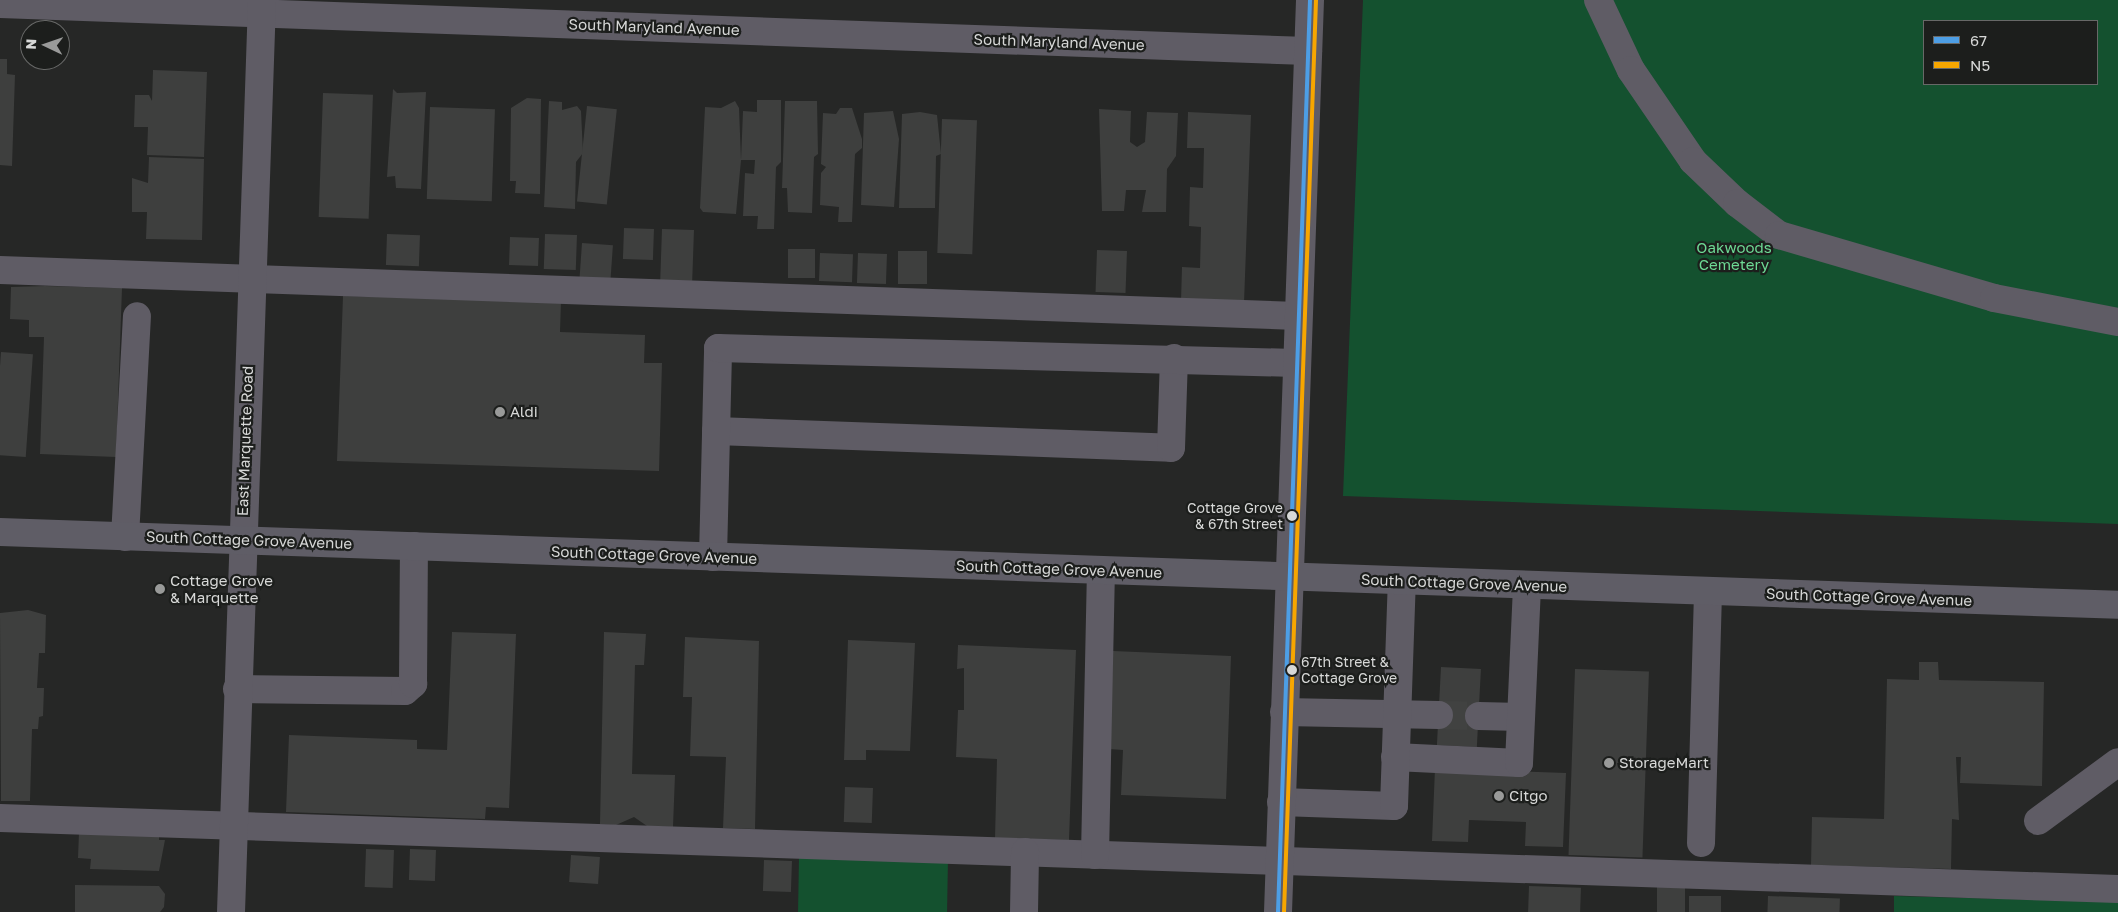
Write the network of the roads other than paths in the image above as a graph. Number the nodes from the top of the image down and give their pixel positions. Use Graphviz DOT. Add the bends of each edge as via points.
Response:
graph roads {
  1 [pos="1310,0"];
  2 [pos="1598,0"];
  3 [pos="0,4"];
  4 [pos="262,7"];
  5 [pos="1308,51"];
  6 [pos="0,270"];
  7 [pos="251,278"];
  8 [pos="137,316"];
  9 [pos="1297,316"];
  10 [pos="2118,322"];
  11 [pos="1174,358"];
  12 [pos="1296,363"];
  13 [pos="716,431"];
  14 [pos="0,532"];
  15 [pos="125,537"];
  16 [pos="242,540"];
  17 [pos="414,546"];
  18 [pos="713,558"];
  19 [pos="1101,570"];
  20 [pos="1287,577"];
  21 [pos="1402,581"];
  22 [pos="1527,586"];
  23 [pos="1708,592"];
  24 [pos="2118,605"];
  25 [pos="237,689"];
  26 [pos="1284,712"];
  27 [pos="1398,714"];
  28 [pos="1439,715"];
  29 [pos="1479,716"];
  30 [pos="1521,717"];
  31 [pos="1395,757"];
  32 [pos="2118,762"];
  33 [pos="1281,802"];
  34 [pos="0,818"];
  35 [pos="2038,821"];
  36 [pos="233,826"];
  37 [pos="1701,843"];
  38 [pos="1025,852"];
  39 [pos="1095,855"];
  40 [pos="1279,861"];
  41 [pos="2118,889"];
  42 [pos="230,912"];
  43 [pos="1024,912"];
  44 [pos="1278,912"];
  1 -- 5 [label="street"];
  2 -- 10 [label="street" via="1631,70 1693,161 1737,203 1779,235 1994,298"];
  3 -- 4 [label="street, South Maryland Avenue"];
  4 -- 5 [label="street, South Maryland Avenue"];
  4 -- 7 [label="street, East Marquette Road"];
  5 -- 9 [label="street"];
  6 -- 7 [label="street"];
  7 -- 9 [label="street"];
  7 -- 16 [label="street, East Marquette Road"];
  8 -- 15 [label="street"];
  9 -- 12 [label="street"];
  11 -- 12 [label="street"];
  11 -- 13 [label="street" via="718,348"];
  11 -- 13 [label="street" via="1171,448"];
  12 -- 20 [label="street"];
  13 -- 18 [label="street"];
  14 -- 15 [label="main road, South Cottage Grove Avenue"];
  15 -- 16 [label="main road, South Cottage Grove Avenue"];
  16 -- 17 [label="main road, South Cottage Grove Avenue"];
  16 -- 25 [label="street, East Marquette Road"];
  17 -- 18 [label="main road, South Cottage Grove Avenue"];
  17 -- 25 [label="street" via="413,684 405,691"];
  18 -- 19 [label="main road, South Cottage Grove Avenue"];
  19 -- 20 [label="main road, South Cottage Grove Avenue"];
  19 -- 39 [label="street"];
  20 -- 21 [label="main road, South Cottage Grove Avenue"];
  20 -- 26 [label="street"];
  21 -- 22 [label="main road, South Cottage Grove Avenue"];
  21 -- 27 [label="street"];
  22 -- 23 [label="main road, South Cottage Grove Avenue"];
  22 -- 30 [label="street"];
  23 -- 24 [label="main road, South Cottage Grove Avenue"];
  23 -- 37 [label="street"];
  25 -- 36 [label="street, East Marquette Road"];
  26 -- 27 [label="street"];
  26 -- 33 [label="street"];
  27 -- 28 [label="street"];
  27 -- 31 [label="street"];
  29 -- 30 [label="street"];
  30 -- 31 [label="street" via="1519,763"];
  31 -- 33 [label="street" via="1394,806"];
  32 -- 35 [label="street"];
  33 -- 40 [label="street"];
  34 -- 36 [label="street"];
  36 -- 38 [label="street"];
  36 -- 42 [label="street, East Marquette Road"];
  38 -- 39 [label="street"];
  38 -- 43 [label="street"];
  39 -- 40 [label="street"];
  40 -- 41 [label="street"];
  40 -- 44 [label="street"];
}
